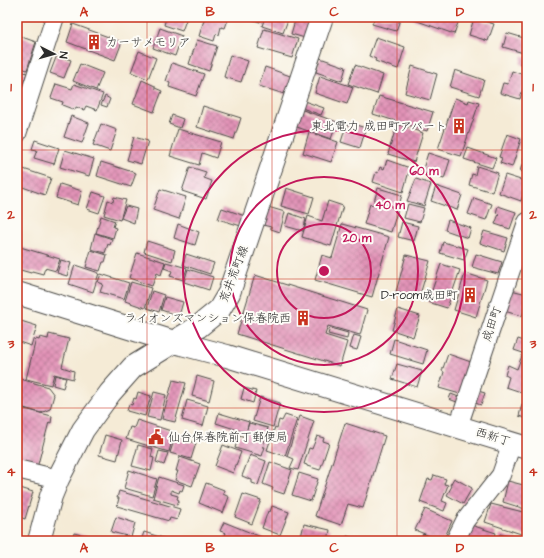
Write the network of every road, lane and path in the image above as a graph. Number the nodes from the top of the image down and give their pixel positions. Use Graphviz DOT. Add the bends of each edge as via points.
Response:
graph roads {
  1 [pos="55,17"];
  2 [pos="322,17"];
  3 [pos="17,134"];
  4 [pos="527,222"];
  5 [pos="17,293"];
  6 [pos="174,342"];
  7 [pos="458,427"];
  8 [pos="519,446"];
  9 [pos="17,469"];
  10 [pos="58,480"];
  11 [pos="39,541"];
  12 [pos="455,541"];
  1 -- 3 [label="street"];
  2 -- 6 [label="main road, 荒井荒町線" via="229,293 219,310"];
  4 -- 7 [label="street, 成田町"];
  5 -- 6 [label="main road, 西新丁"];
  6 -- 7 [label="main road, 西新丁"];
  6 -- 10 [label="main road, 荒井荒町線" via="133,367 110,393 83,430"];
  7 -- 8 [label="main road, 西新丁"];
  8 -- 12 [label="street" via="501,475 465,521"];
  9 -- 10 [label="street"];
  10 -- 11 [label="main road, 荒井荒町線"];
}
